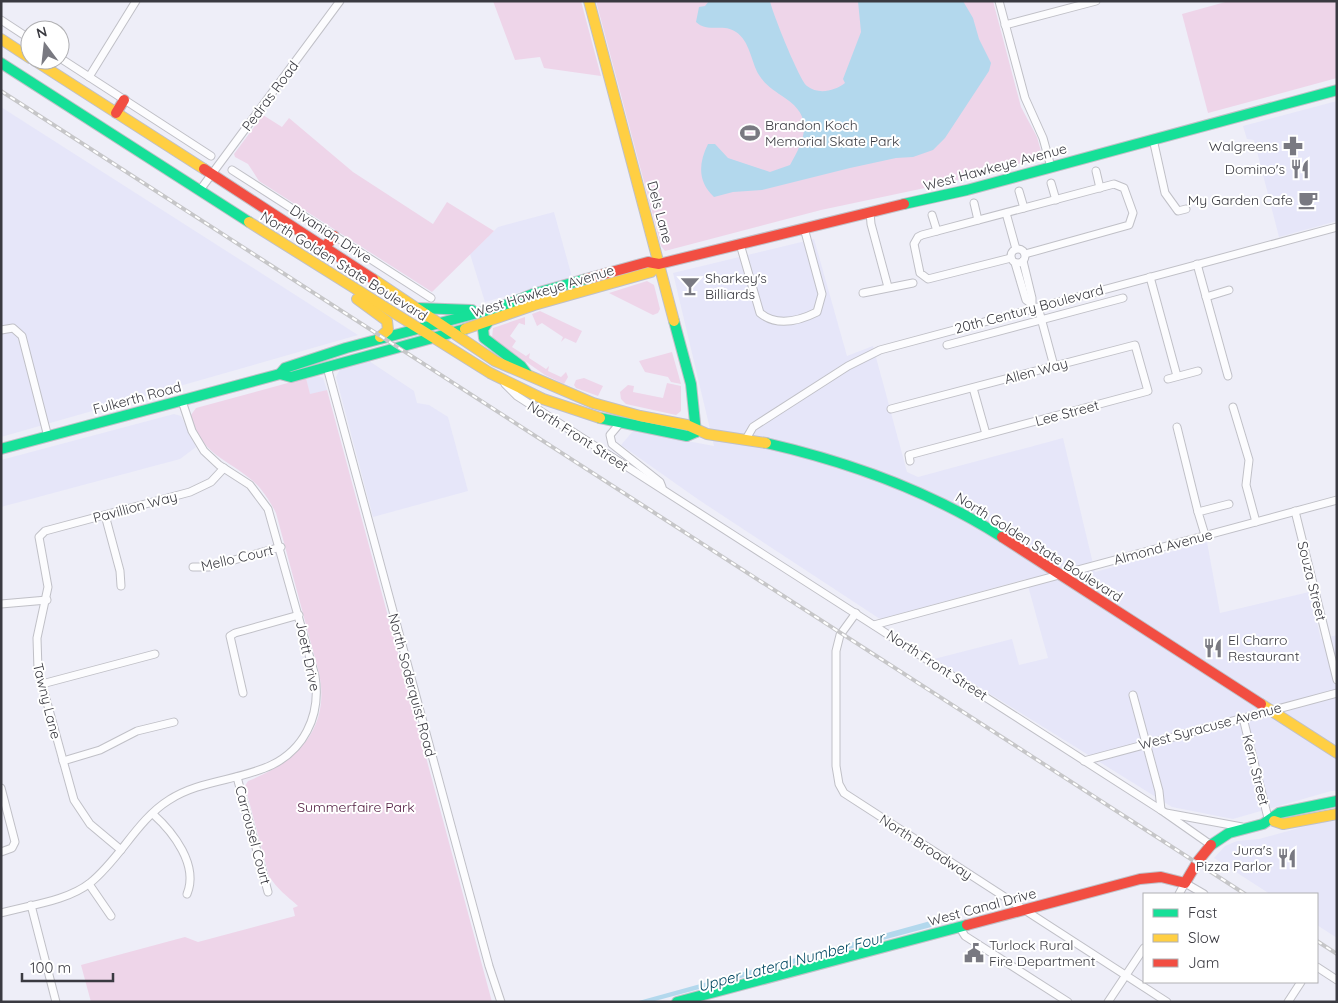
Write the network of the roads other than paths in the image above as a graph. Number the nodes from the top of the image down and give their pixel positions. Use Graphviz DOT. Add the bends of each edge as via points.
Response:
graph roads {
  1 [pos="136,1"];
  2 [pos="340,1"];
  3 [pos="588,1"];
  4 [pos="999,1"];
  5 [pos="1096,1"];
  6 [pos="1,20"];
  7 [pos="1005,25"];
  8 [pos="20,32"];
  9 [pos="1,39"];
  10 [pos="20,51"];
  11 [pos="1,62"];
  12 [pos="70,65"];
  13 [pos="49,70"];
  14 [pos="89,77"];
  15 [pos="1337,90"];
  16 [pos="124,100"];
  17 [pos="116,113"];
  18 [pos="1153,139"];
  19 [pos="211,156"];
  20 [pos="1051,167"];
  21 [pos="232,170"];
  22 [pos="1096,170"];
  23 [pos="212,174"];
  24 [pos="1051,182"];
  25 [pos="1100,188"];
  26 [pos="200,190"];
  27 [pos="1019,191"];
  28 [pos="1056,200"];
  29 [pos="974,203"];
  30 [pos="1024,208"];
  31 [pos="1186,209"];
  32 [pos="870,212"];
  33 [pos="1006,213"];
  34 [pos="932,215"];
  35 [pos="978,220"];
  36 [pos="1337,227"];
  37 [pos="804,228"];
  38 [pos="937,231"];
  39 [pos="334,236"];
  40 [pos="740,244"];
  41 [pos="326,247"];
  42 [pos="1016,249"];
  43 [pos="301,255"];
  44 [pos="1024,257"];
  45 [pos="1013,260"];
  46 [pos="659,264"];
  47 [pos="1197,264"];
  48 [pos="1150,277"];
  49 [pos="913,283"];
  50 [pos="888,287"];
  51 [pos="1229,290"];
  52 [pos="863,293"];
  53 [pos="1206,297"];
  54 [pos="431,298"];
  55 [pos="1123,298"];
  56 [pos="1033,306"];
  57 [pos="500,307"];
  58 [pos="416,308"];
  59 [pos="1042,320"];
  60 [pos="488,322"];
  61 [pos="438,324"];
  62 [pos="417,329"];
  63 [pos="1,330"];
  64 [pos="452,333"];
  65 [pos="432,339"];
  66 [pos="375,340"];
  67 [pos="947,345"];
  68 [pos="1054,366"];
  69 [pos="327,367"];
  70 [pos="1198,371"];
  71 [pos="280,374"];
  72 [pos="527,375"];
  73 [pos="1177,376"];
  74 [pos="1228,376"];
  75 [pos="499,378"];
  76 [pos="1168,379"];
  77 [pos="973,388"];
  78 [pos="1148,391"];
  79 [pos="182,400"];
  80 [pos="1233,407"];
  81 [pos="892,409"];
  82 [pos="621,422"];
  83 [pos="1177,427"];
  84 [pos="696,432"];
  85 [pos="986,434"];
  86 [pos="48,437"];
  87 [pos="746,439"];
  88 [pos="1,449"];
  89 [pos="910,462"];
  90 [pos="224,468"];
  91 [pos="662,487"];
  92 [pos="1337,500"];
  93 [pos="1229,504"];
  94 [pos="1295,511"];
  95 [pos="1198,512"];
  96 [pos="105,515"];
  97 [pos="1256,522"];
  98 [pos="40,534"];
  99 [pos="1205,535"];
  100 [pos="281,547"];
  101 [pos="193,567"];
  102 [pos="1061,575"];
  103 [pos="121,586"];
  104 [pos="47,600"];
  105 [pos="1,604"];
  106 [pos="856,612"];
  107 [pos="299,615"];
  108 [pos="874,625"];
  109 [pos="155,654"];
  110 [pos="1337,680"];
  111 [pos="42,684"];
  112 [pos="243,693"];
  113 [pos="1337,693"];
  114 [pos="1133,695"];
  115 [pos="1270,710"];
  116 [pos="1243,718"];
  117 [pos="174,722"];
  118 [pos="1146,743"];
  119 [pos="1337,753"];
  120 [pos="63,761"];
  121 [pos="1084,761"];
  122 [pos="238,777"];
  123 [pos="1,788"];
  124 [pos="1337,801"];
  125 [pos="1164,812"];
  126 [pos="153,814"];
  127 [pos="1337,814"];
  128 [pos="1271,821"];
  129 [pos="1247,828"];
  130 [pos="1211,845"];
  131 [pos="120,850"];
  132 [pos="1,852"];
  133 [pos="1185,882"];
  134 [pos="89,884"];
  135 [pos="268,892"];
  136 [pos="1180,893"];
  137 [pos="1202,893"];
  138 [pos="188,894"];
  139 [pos="31,905"];
  140 [pos="1025,910"];
  141 [pos="1,913"];
  142 [pos="111,916"];
  143 [pos="960,928"];
  144 [pos="1143,950"];
  145 [pos="1318,968"];
  146 [pos="1127,975"];
  147 [pos="1337,980"];
  148 [pos="1299,983"];
  149 [pos="56,1002"];
  150 [pos="501,1002"];
  151 [pos="677,1002"];
  152 [pos="1068,1002"];
  153 [pos="1108,1002"];
  154 [pos="1167,1002"];
  155 [pos="1288,1002"];
  1 -- 14 [label="street"];
  2 -- 23 [label="street, Pedras Road"];
  3 -- 46 [label="street, Dels Lane"];
  4 -- 7 [label="street"];
  5 -- 7 [label="street"];
  6 -- 8 [label="street"];
  7 -- 20 [label="street" via="1025,98 1043,138"];
  9 -- 10 [label="street"];
  11 -- 26 [label="street, North Golden State Boulevard"];
  12 -- 14 [label="street"];
  13 -- 17 [label="street, North Golden State Boulevard"];
  14 -- 16 [label="street"];
  15 -- 18 [label="street, West Hawkeye Avenue"];
  16 -- 17 [label="street"];
  16 -- 19 [label="street"];
  17 -- 23 [label="street, North Golden State Boulevard"];
  18 -- 20 [label="street, West Hawkeye Avenue"];
  18 -- 31 [label="street" via="1168,200 1178,212"];
  20 -- 32 [label="street, West Hawkeye Avenue"];
  21 -- 39 [label="street, Divanian Drive"];
  22 -- 25 [label="street"];
  23 -- 26 [label="street, Pedras Road"];
  23 -- 41 [label="street, North Golden State Boulevard"];
  24 -- 28 [label="street"];
  25 -- 28 [label="street"];
  25 -- 44 [label="street" via="1114,184 1124,188 1133,213 1129,225"];
  26 -- 43 [label="street, North Golden State Boulevard"];
  27 -- 30 [label="street"];
  28 -- 30 [label="street"];
  29 -- 35 [label="street"];
  30 -- 33 [label="street"];
  32 -- 37 [label="street, West Hawkeye Avenue"];
  32 -- 50 [label="street"];
  33 -- 35 [label="street"];
  33 -- 42 [label="street"];
  34 -- 38 [label="street"];
  35 -- 38 [label="street"];
  36 -- 47 [label="street, 20th Century Boulevard"];
  37 -- 40 [label="street, West Hawkeye Avenue"];
  37 -- 40 [label="street" via="822,302 817,312 794,321 779,322 760,314"];
  38 -- 45 [label="street" via="918,237 914,244 920,273 925,278"];
  39 -- 41 [label="street"];
  39 -- 54 [label="street, Divanian Drive"];
  40 -- 46 [label="street, West Hawkeye Avenue"];
  41 -- 58 [label="street, North Golden State Boulevard"];
  42 -- 44 [label="street" via="1022,250"];
  42 -- 45 [label="street" via="1011,253"];
  43 -- 62 [label="street, North Golden State Boulevard"];
  43 -- 66 [label="street" via="324,277 384,317 389,328"];
  44 -- 45 [label="street"];
  44 -- 56 [label="street"];
  45 -- 56 [label="street" via="1026,300"];
  46 -- 57 [label="street, West Hawkeye Avenue" via="648,262 534,294"];
  46 -- 60 [label="street, West Hawkeye Avenue" via="651,272 550,300"];
  46 -- 84 [label="street, Dels Lane" via="691,384"];
  47 -- 48 [label="street, 20th Century Boulevard"];
  47 -- 53 [label="street"];
  48 -- 56 [label="street, 20th Century Boulevard"];
  48 -- 73 [label="street"];
  49 -- 50 [label="street"];
  50 -- 52 [label="street"];
  51 -- 53 [label="street"];
  53 -- 74 [label="street"];
  55 -- 59 [label="street"];
  56 -- 59 [label="street"];
  56 -- 87 [label="street, 20th Century Boulevard" via="873,353 753,427"];
  57 -- 58 [label="street" via="457,311"];
  57 -- 61 [label="street, West Hawkeye Avenue"];
  58 -- 61 [label="street, North Golden State Boulevard"];
  59 -- 67 [label="street"];
  59 -- 68 [label="street"];
  60 -- 64 [label="street, West Hawkeye Avenue"];
  60 -- 72 [label="street" via="482,330 484,338 521,366"];
  61 -- 62 [label="street, Fulkerth Road"];
  61 -- 64 [label="street, North Golden State Boulevard"];
  62 -- 65 [label="street, North Golden State Boulevard"];
  62 -- 66 [label="street, Fulkerth Road"];
  63 -- 86 [label="street" via="17,329 22,336"];
  64 -- 65 [label="street, West Hawkeye Avenue"];
  64 -- 72 [label="street, North Golden State Boulevard" via="495,361"];
  65 -- 69 [label="street, Fulkerth Road"];
  65 -- 75 [label="street, North Golden State Boulevard"];
  66 -- 71 [label="street, Fulkerth Road" via="286,368"];
  68 -- 77 [label="street, Allen Way"];
  68 -- 78 [label="street, Allen Way" via="1135,345"];
  69 -- 71 [label="street, Fulkerth Road" via="291,377"];
  69 -- 150 [label="street, North Soderquist Road"];
  70 -- 73 [label="street"];
  71 -- 79 [label="street, Fulkerth Road"];
  72 -- 84 [label="street, North Golden State Boulevard" via="593,403 687,425"];
  73 -- 76 [label="street"];
  75 -- 82 [label="street, North Golden State Boulevard" via="566,406"];
  75 -- 91 [label="street, North Front Street" via="517,396 656,487"];
  77 -- 81 [label="street, Allen Way"];
  77 -- 85 [label="street"];
  78 -- 85 [label="street, Lee Street"];
  79 -- 86 [label="street, Fulkerth Road"];
  79 -- 90 [label="street, Joett Drive" via="197,442"];
  80 -- 97 [label="street" via="1249,460 1246,485"];
  82 -- 84 [label="street, North Golden State Boulevard" via="687,436"];
  82 -- 91 [label="street, North Front Street" via="610,435 612,444"];
  83 -- 95 [label="street"];
  84 -- 87 [label="street, North Golden State Boulevard"];
  85 -- 89 [label="street, Lee Street" via="909,455"];
  86 -- 88 [label="street, Fulkerth Road"];
  87 -- 102 [label="street, North Golden State Boulevard" via="823,457 898,483 961,514"];
  90 -- 96 [label="street, Pavillion Way" via="211,482 190,492"];
  90 -- 100 [label="street, Joett Drive" via="243,479 260,496 271,513"];
  91 -- 106 [label="street, North Front Street"];
  92 -- 94 [label="street, Almond Avenue"];
  93 -- 95 [label="street"];
  94 -- 97 [label="street, Almond Avenue"];
  94 -- 110 [label="street, Souza Street"];
  95 -- 99 [label="street"];
  96 -- 98 [label="street, Pavillion Way"];
  96 -- 103 [label="street"];
  97 -- 99 [label="street, Almond Avenue"];
  98 -- 104 [label="street, Tawny Lane" via="48,575"];
  99 -- 102 [label="street, Almond Avenue"];
  100 -- 101 [label="street, Mello Court" via="209,567"];
  100 -- 107 [label="street, Joett Drive"];
  102 -- 108 [label="street, Almond Avenue"];
  102 -- 115 [label="street, North Golden State Boulevard"];
  104 -- 105 [label="street"];
  104 -- 111 [label="street, Tawny Lane" via="36,643"];
  106 -- 108 [label="street, North Front Street"];
  106 -- 140 [label="street, North Broadway" via="840,636 836,652 836,766 841,788 851,799"];
  107 -- 112 [label="street" via="230,636"];
  107 -- 122 [label="street, Joett Drive" via="316,686 316,704 310,724 298,744 282,760"];
  108 -- 121 [label="street, North Front Street"];
  109 -- 111 [label="street"];
  111 -- 120 [label="street, Tawny Lane"];
  113 -- 115 [label="street, West Syracuse Avenue"];
  114 -- 118 [label="street"];
  115 -- 116 [label="street, West Syracuse Avenue"];
  115 -- 119 [label="street, North Golden State Boulevard"];
  116 -- 118 [label="street, West Syracuse Avenue"];
  116 -- 128 [label="street, Kern Street"];
  117 -- 120 [label="street" via="137,731 100,750"];
  118 -- 121 [label="street, West Syracuse Avenue"];
  118 -- 125 [label="street"];
  120 -- 131 [label="street, Tawny Lane" via="72,796 82,814"];
  121 -- 125 [label="street, North Front Street"];
  122 -- 126 [label="street, Joett Drive" via="180,794"];
  122 -- 135 [label="street, Carrousel Court"];
  123 -- 132 [label="street" via="15,842 12,848"];
  124 -- 128 [label="street" via="1279,813"];
  125 -- 129 [label="street"];
  125 -- 130 [label="street, North Front Street"];
  126 -- 131 [label="street, Joett Drive"];
  126 -- 138 [label="street" via="170,833 187,861 191,879"];
  127 -- 128 [label="street" via="1282,824"];
  128 -- 129 [label="street"];
  129 -- 130 [label="street" via="1225,835"];
  130 -- 133 [label="street"];
  131 -- 134 [label="street, Joett Drive" via="107,868"];
  133 -- 136 [label="street"];
  133 -- 137 [label="street"];
  133 -- 140 [label="street, West Canal Drive" via="1161,877 1144,878"];
  134 -- 139 [label="street, Joett Drive" via="64,896"];
  134 -- 142 [label="street"];
  139 -- 141 [label="street, Joett Drive"];
  139 -- 149 [label="street"];
  140 -- 143 [label="street, West Canal Drive"];
  140 -- 146 [label="street, North Broadway"];
  143 -- 151 [label="street, West Canal Drive"];
  143 -- 152 [label="street" via="965,936"];
  144 -- 146 [label="street"];
  145 -- 147 [label="street"];
  146 -- 153 [label="street"];
  146 -- 154 [label="street, North Broadway"];
  148 -- 155 [label="street"];
}
